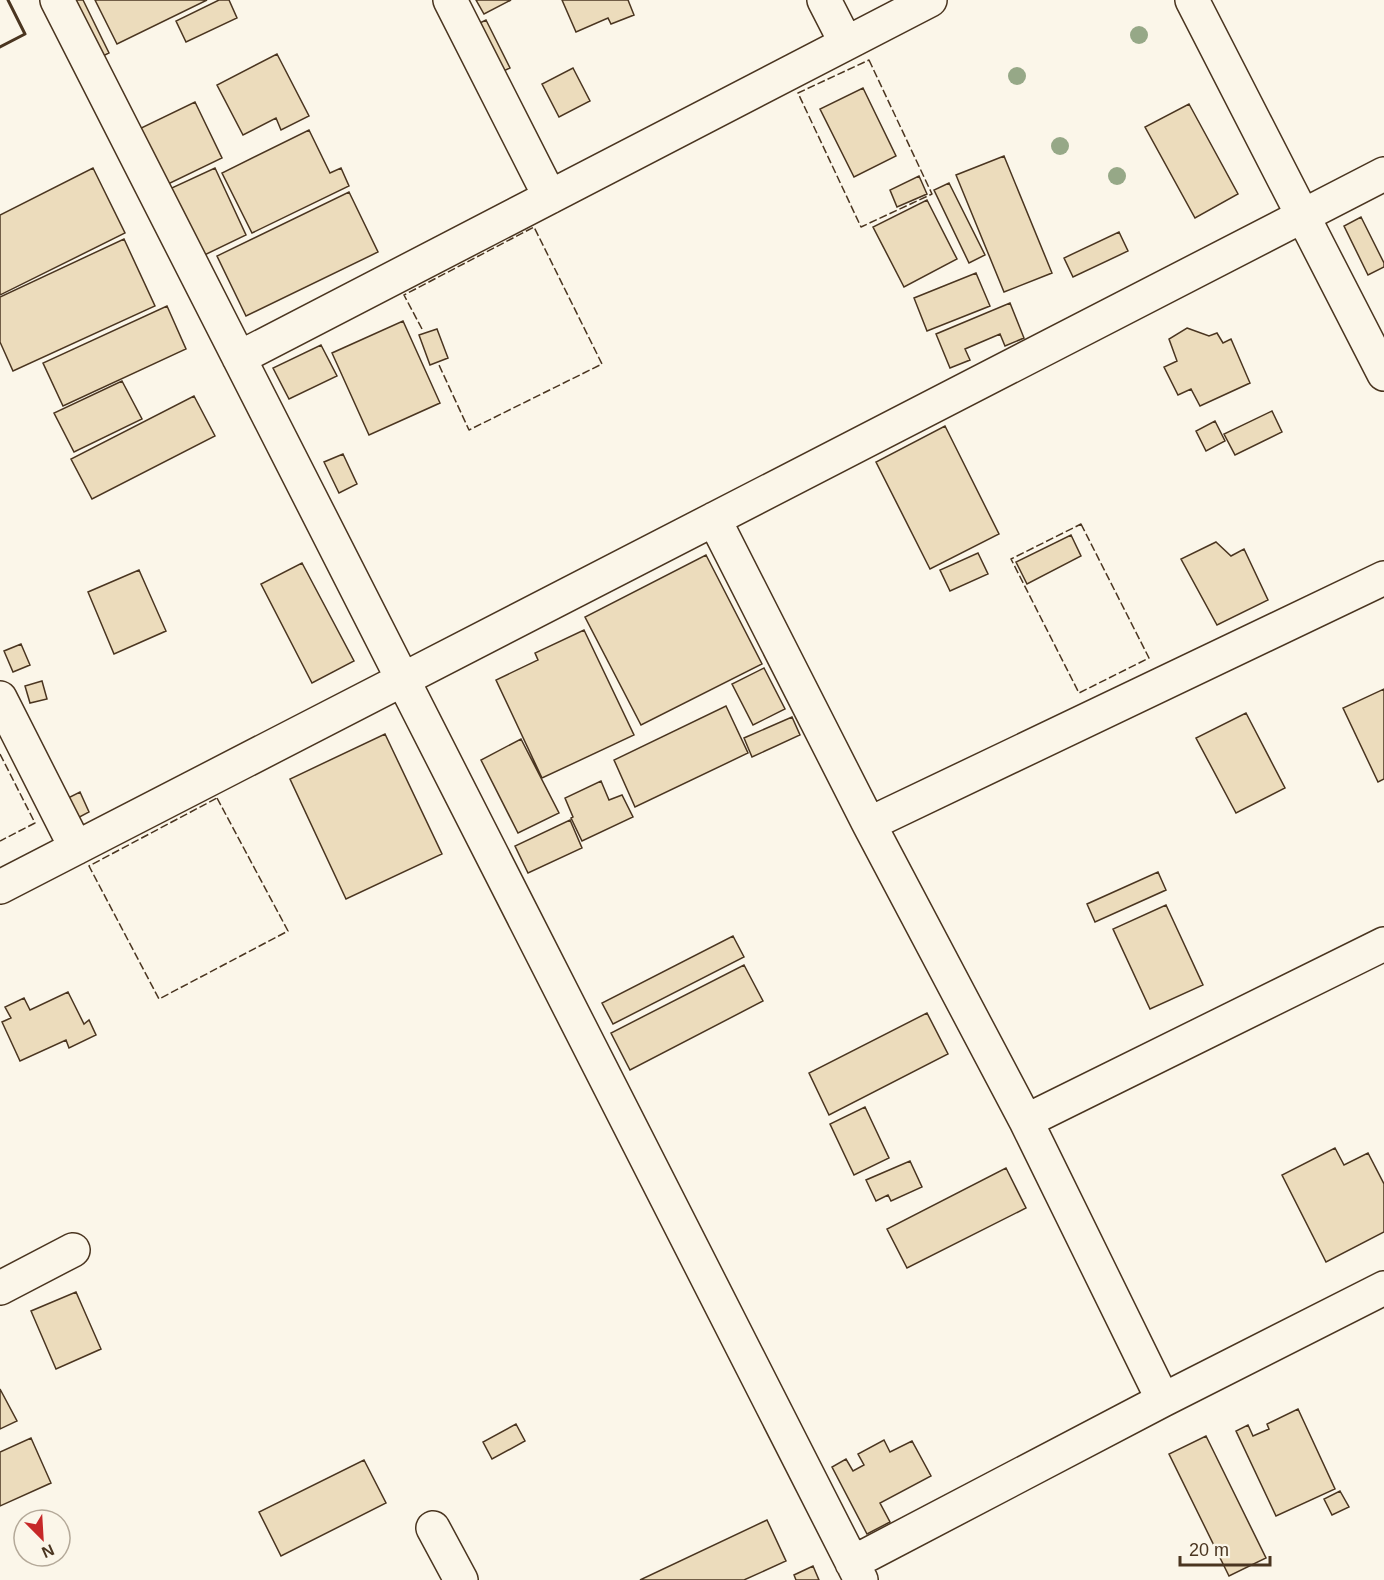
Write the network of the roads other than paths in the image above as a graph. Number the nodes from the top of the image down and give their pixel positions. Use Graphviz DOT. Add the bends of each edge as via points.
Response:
graph roads {
  1 [pos="57,0"];
  2 [pos="450,0"];
  3 [pos="824,0"];
  4 [pos="930,0"];
  5 [pos="1192,0"];
  6 [pos="846,44"];
  7 [pos="1384,174"];
  8 [pos="550,197"];
  9 [pos="1303,216"];
  10 [pos="239,358"];
  11 [pos="1384,374"];
  12 [pos="714,519"];
  13 [pos="1384,578"];
  14 [pos="403,680"];
  15 [pos="0,698"];
  16 [pos="870,825"];
  17 [pos="76,848"];
  18 [pos="0,887"];
  19 [pos="1384,944"];
  20 [pos="1026,1121"];
  21 [pos="73,1251"];
  22 [pos="0,1288"];
  23 [pos="1384,1288"];
  24 [pos="1163,1400"];
  25 [pos="433,1527"];
  26 [pos="857,1572"];
  27 [pos="460,1580"];
  1 -- 10 [label="street"];
  2 -- 8 [label="street"];
  3 -- 6 [label="street"];
  4 -- 6 [label="street"];
  5 -- 9 [label="street"];
  6 -- 8 [label="street"];
  7 -- 9 [label="street"];
  8 -- 10 [label="street"];
  9 -- 11 [label="street"];
  9 -- 12 [label="street"];
  10 -- 14 [label="street"];
  12 -- 14 [label="street"];
  12 -- 16 [label="street"];
  13 -- 16 [label="street"];
  14 -- 17 [label="street"];
  14 -- 26 [label="street"];
  15 -- 17 [label="street"];
  16 -- 20 [label="street"];
  17 -- 18 [label="street"];
  19 -- 20 [label="street"];
  20 -- 24 [label="street"];
  21 -- 22 [label="street"];
  23 -- 24 [label="street"];
  24 -- 26 [label="street"];
  25 -- 27 [label="street"];
}
